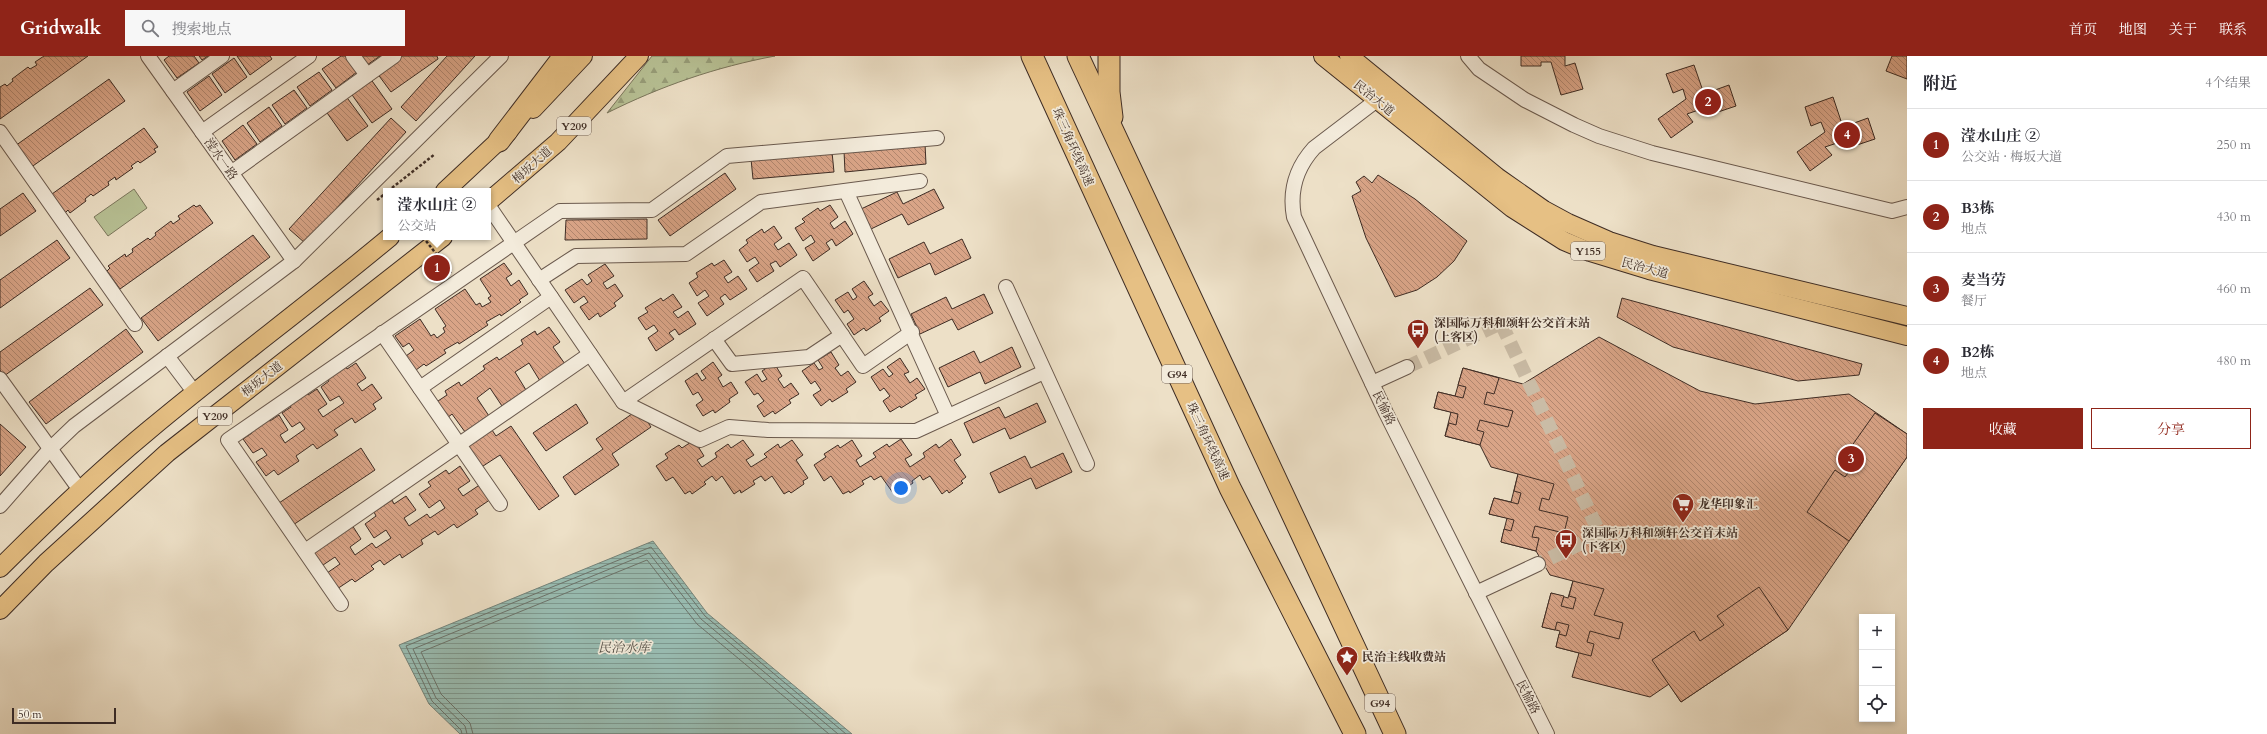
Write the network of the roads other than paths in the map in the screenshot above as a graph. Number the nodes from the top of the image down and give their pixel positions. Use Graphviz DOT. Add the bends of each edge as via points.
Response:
graph roads {
  1 [pos="222,56"];
  2 [pos="309,56"];
  3 [pos="353,56"];
  4 [pos="394,56"];
  5 [pos="501,56"];
  6 [pos="564,56"];
  7 [pos="583,56"];
  8 [pos="639,56"];
  9 [pos="1032,56"];
  10 [pos="1078,56"];
  11 [pos="1109,56"];
  12 [pos="1323,56"];
  13 [pos="1349,56"];
  14 [pos="1468,56"];
  15 [pos="151,57"];
  16 [pos="367,75"];
  17 [pos="173,91"];
  18 [pos="1376,100"];
  19 [pos="0,132"];
  20 [pos="202,132"];
  21 [pos="937,138"];
  22 [pos="499,141"];
  23 [pos="1116,141"];
  24 [pos="231,172"];
  25 [pos="920,181"];
  26 [pos="448,188"];
  27 [pos="846,191"];
  28 [pos="491,199"];
  29 [pos="1907,207"];
  30 [pos="491,209"];
  31 [pos="386,240"];
  32 [pos="439,240"];
  33 [pos="514,243"];
  34 [pos="294,261"];
  35 [pos="539,280"];
  36 [pos="1006,287"];
  37 [pos="551,297"];
  38 [pos="1907,316"];
  39 [pos="135,324"];
  40 [pos="912,332"];
  41 [pos="382,333"];
  42 [pos="842,335"];
  43 [pos="1907,336"];
  44 [pos="714,339"];
  45 [pos="590,354"];
  46 [pos="167,356"];
  47 [pos="1407,367"];
  48 [pos="1044,372"];
  49 [pos="0,379"];
  50 [pos="1372,384"];
  51 [pos="420,388"];
  52 [pos="195,393"];
  53 [pos="623,402"];
  54 [pos="948,416"];
  55 [pos="459,445"];
  56 [pos="50,449"];
  57 [pos="1087,464"];
  58 [pos="80,490"];
  59 [pos="500,504"];
  60 [pos="0,506"];
  61 [pos="305,551"];
  62 [pos="1538,564"];
  63 [pos="0,568"];
  64 [pos="1476,594"];
  65 [pos="341,604"];
  66 [pos="0,610"];
  67 [pos="1354,734"];
  68 [pos="1395,734"];
  69 [pos="1547,734"];
  1 -- 17 [label="street"];
  2 -- 20 [label="street"];
  3 -- 16 [label="street"];
  4 -- 16 [label="street"];
  5 -- 34 [label="street"];
  6 -- 22 [label="highway"];
  7 -- 22 [label="main road"];
  8 -- 28 [label="main road, 梅坂大道 / Y209" via="558,142"];
  9 -- 67 [label="highway, 珠三角环线高速 / G94" via="1230,488"];
  10 -- 23 [label="highway, G94"];
  11 -- 23 [label="highway" via="1109,92"];
  12 -- 18 [label="main road, 民治大道 / Y155"];
  13 -- 38 [label="main road, 民治大道 / Y155" via="1503,181 1544,210 1568,223 1609,241 1653,255"];
  14 -- 29 [label="street" via="1479,69 1525,100 1574,126 1626,145 1892,211"];
  15 -- 17 [label="street, 滢水一路"];
  16 -- 24 [label="street"];
  17 -- 20 [label="street, 滢水一路"];
  18 -- 43 [label="main road, 民治大道 / Y155" via="1512,208 1564,241 1590,252 1649,270"];
  18 -- 50 [label="street, 民愉路" via="1314,148 1296,175 1292,196 1294,217 1298,227"];
  19 -- 39 [label="street"];
  20 -- 24 [label="street, 滢水一路"];
  21 -- 33 [label="street" via="727,156 652,210 560,211"];
  22 -- 26 [label="main road"];
  23 -- 68 [label="highway, G94"];
  24 -- 34 [label="street, 滢水一路"];
  25 -- 27 [label="street"];
  27 -- 35 [label="street" via="760,202 686,254 576,256"];
  27 -- 40 [label="street"];
  30 -- 33 [label="street"];
  31 -- 52 [label="main road, Y209"];
  32 -- 66 [label="main road, 梅坂大道 / Y209" via="167,453 51,558"];
  33 -- 35 [label="street"];
  33 -- 41 [label="street"];
  34 -- 46 [label="street"];
  35 -- 37 [label="street"];
  36 -- 48 [label="street"];
  37 -- 45 [label="street"];
  37 -- 51 [label="street"];
  40 -- 42 [label="street" via="863,366"];
  40 -- 54 [label="street"];
  41 -- 51 [label="street"];
  41 -- 61 [label="street" via="228,440"];
  42 -- 44 [label="street" via="809,357 732,364"];
  42 -- 44 [label="street" via="803,278"];
  44 -- 53 [label="street"];
  45 -- 53 [label="street"];
  45 -- 55 [label="street"];
  46 -- 52 [label="street"];
  46 -- 56 [label="street" via="74,426"];
  47 -- 50 [label="street"];
  48 -- 54 [label="street"];
  48 -- 57 [label="street"];
  49 -- 56 [label="street"];
  50 -- 64 [label="street, 民愉路"];
  51 -- 55 [label="street"];
  52 -- 58 [label="main road, Y209" via="149,429"];
  53 -- 54 [label="street" via="700,440 729,427 768,430 916,430"];
  55 -- 59 [label="street"];
  55 -- 61 [label="street"];
  56 -- 58 [label="street"];
  56 -- 60 [label="street"];
  58 -- 63 [label="main road, Y209"];
  61 -- 65 [label="street"];
  62 -- 64 [label="street"];
  64 -- 69 [label="street, 民愉路"];
}
